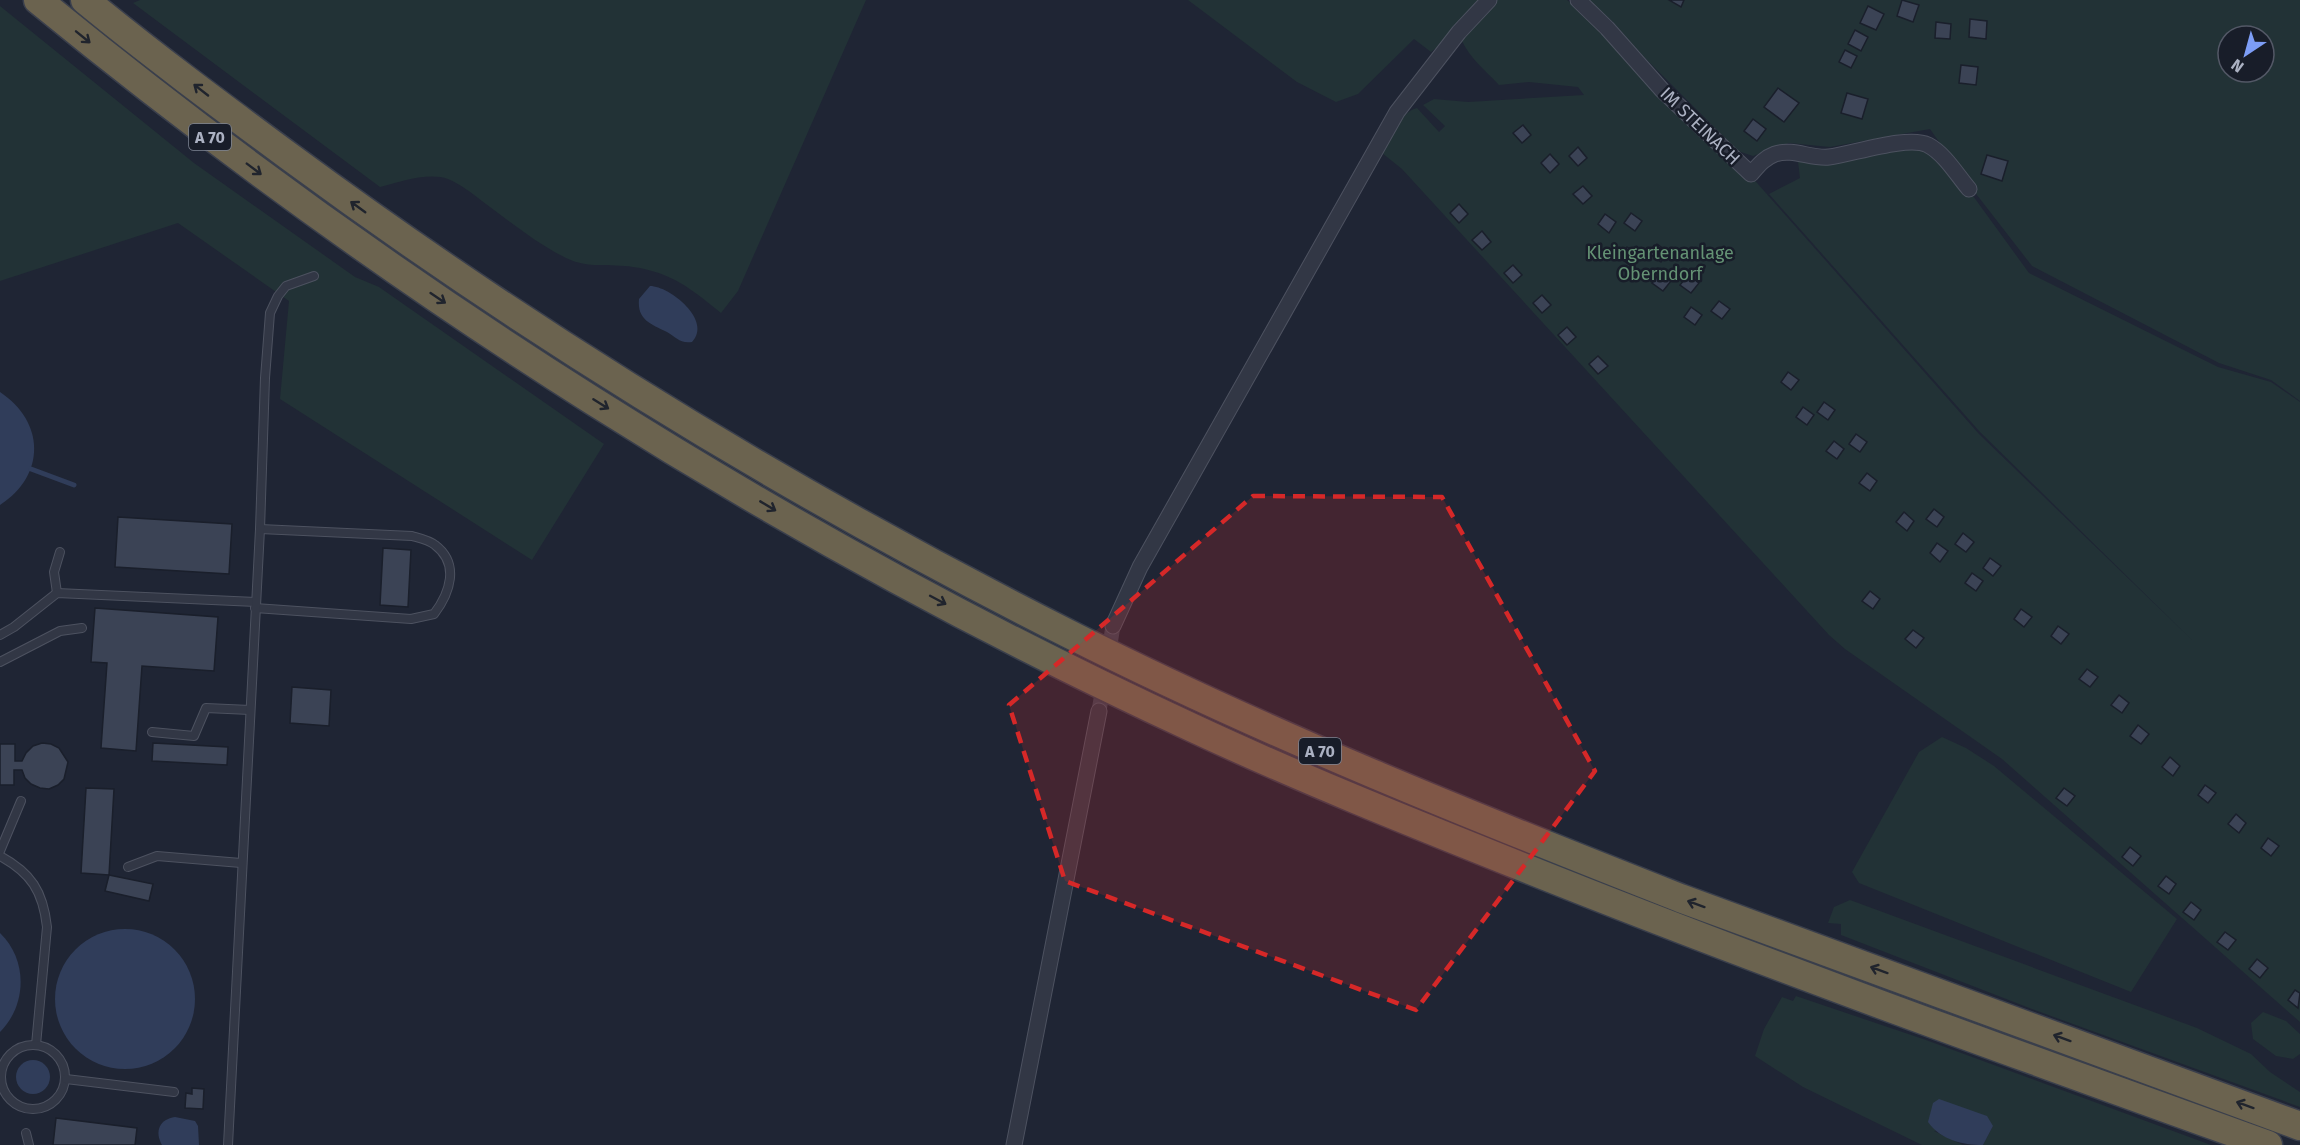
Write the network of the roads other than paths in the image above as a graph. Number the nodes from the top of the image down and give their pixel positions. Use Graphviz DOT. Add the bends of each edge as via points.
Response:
graph roads {
  1 [pos="38,0"];
  2 [pos="85,0"];
  3 [pos="1489,0"];
  4 [pos="1578,0"];
  5 [pos="1969,189"];
  6 [pos="314,276"];
  7 [pos="260,529"];
  8 [pos="60,552"];
  9 [pos="57,593"];
  10 [pos="256,605"];
  11 [pos="1113,626"];
  12 [pos="82,628"];
  13 [pos="0,635"];
  14 [pos="0,662"];
  15 [pos="250,710"];
  16 [pos="1099,711"];
  17 [pos="152,732"];
  18 [pos="21,801"];
  19 [pos="0,850"];
  20 [pos="0,856"];
  21 [pos="241,863"];
  22 [pos="128,867"];
  23 [pos="36,1045"];
  24 [pos="0,1074"];
  25 [pos="66,1079"];
  26 [pos="174,1092"];
  27 [pos="2300,1126"];
  28 [pos="26,1133"];
  29 [pos="29,1145"];
  30 [pos="228,1145"];
  31 [pos="1014,1145"];
  32 [pos="2268,1145"];
  1 -- 32 [label="highway, A 70, one-way" via="208,135 389,265 555,376 780,513 962,613 1192,728 1372,806 1669,926"];
  27 -- 2 [label="highway, A 70, one-way" via="1658,889 1337,759 1073,636 816,499 584,359 405,241 238,119"];
  3 -- 11 [label="street" via="1397,112 1140,567"];
  4 -- 5 [label="street, IM STEINACH" via="1662,90 1750,174 1776,153 1827,158 1910,141 1939,153"];
  6 -- 7 [label="lane" via="286,286 270,313"];
  7 -- 10 [label="lane"];
  7 -- 10 [label="lane" via="412,536 434,544 446,556 452,574 446,598 434,614 411,619"];
  8 -- 9 [label="lane" via="54,572"];
  9 -- 10 [label="lane"];
  9 -- 13 [label="lane"];
  10 -- 15 [label="lane"];
  12 -- 14 [label="lane" via="60,631"];
  15 -- 17 [label="lane" via="206,708 194,736"];
  15 -- 21 [label="lane"];
  16 -- 31 [label="street"];
  18 -- 19 [label="lane"];
  20 -- 23 [label="lane" via="25,872 36,886 45,911 47,927"];
  21 -- 22 [label="lane" via="157,856"];
  21 -- 30 [label="lane"];
  23 -- 24 [label="lane" via="12,1053"];
  23 -- 25 [label="lane" via="57,1055"];
  24 -- 25 [label="lane" via="11,1101 30,1109 55,1102"];
  25 -- 26 [label="lane"];
  28 -- 29 [label="lane"];
}
